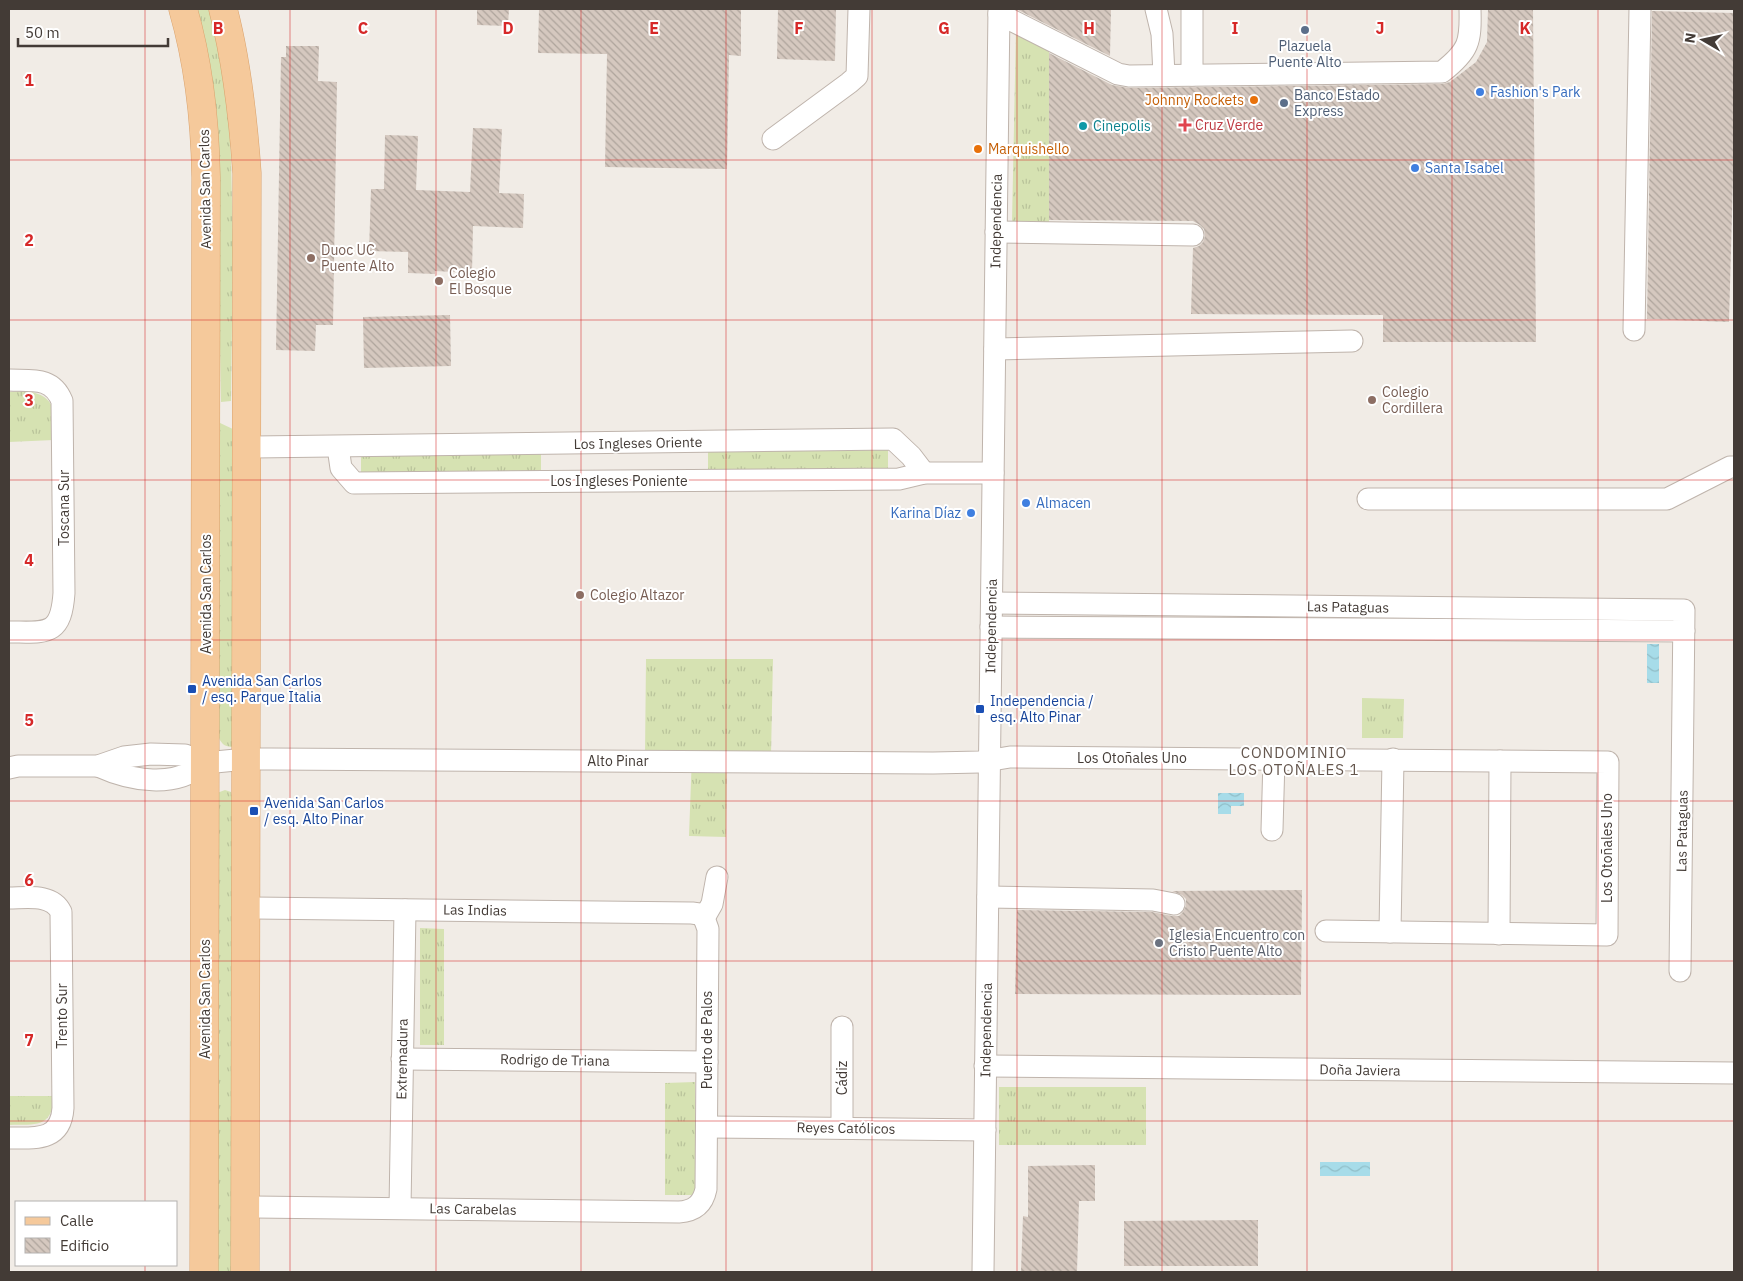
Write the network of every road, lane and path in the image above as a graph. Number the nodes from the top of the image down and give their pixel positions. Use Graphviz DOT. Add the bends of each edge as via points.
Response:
graph roads {
  1 [pos="184,9"];
  2 [pos="222,9"];
  3 [pos="859,9"];
  4 [pos="1156,9"];
  5 [pos="1192,9"];
  6 [pos="1470,9"];
  7 [pos="1640,9"];
  8 [pos="999,11"];
  9 [pos="1164,75"];
  10 [pos="1192,75"];
  11 [pos="773,139"];
  12 [pos="996,232"];
  13 [pos="1193,235"];
  14 [pos="1634,330"];
  15 [pos="1352,341"];
  16 [pos="995,349"];
  17 [pos="9,380"];
  18 [pos="206,394"];
  19 [pos="246,420"];
  20 [pos="338,447"];
  21 [pos="246,448"];
  22 [pos="1734,468"];
  23 [pos="924,473"];
  24 [pos="993,473"];
  25 [pos="1368,499"];
  26 [pos="992,603"];
  27 [pos="991,627"];
  28 [pos="1684,631"];
  29 [pos="9,632"];
  30 [pos="246,759"];
  31 [pos="1274,759"];
  32 [pos="1393,759"];
  33 [pos="990,760"];
  34 [pos="1500,761"];
  35 [pos="206,763"];
  36 [pos="12,766"];
  37 [pos="1272,830"];
  38 [pos="717,877"];
  39 [pos="988,897"];
  40 [pos="9,898"];
  41 [pos="1174,904"];
  42 [pos="246,908"];
  43 [pos="405,910"];
  44 [pos="704,918"];
  45 [pos="1326,931"];
  46 [pos="1390,932"];
  47 [pos="1499,934"];
  48 [pos="1680,971"];
  49 [pos="842,1027"];
  50 [pos="402,1059"];
  51 [pos="707,1062"];
  52 [pos="985,1066"];
  53 [pos="1734,1073"];
  54 [pos="707,1127"];
  55 [pos="842,1128"];
  56 [pos="984,1130"];
  57 [pos="9,1138"];
  58 [pos="699,1205"];
  59 [pos="245,1207"];
  60 [pos="400,1208"];
  61 [pos="204,1272"];
  62 [pos="245,1272"];
  63 [pos="983,1272"];
  1 -- 18 [label="main road, Avenida San Carlos" via="198,69 205,140"];
  2 -- 19 [label="main road" via="240,98 247,173"];
  3 -- 11 [label="street" via="857,76"];
  4 -- 9 [label="street" via="1162,34"];
  5 -- 10 [label="street"];
  6 -- 10 [label="street" via="1471,31 1467,45 1460,58 1442,72"];
  7 -- 14 [label="street"];
  8 -- 9 [label="street" via="1118,74"];
  8 -- 12 [label="street, Independencia"];
  9 -- 10 [label="street"];
  12 -- 13 [label="street"];
  12 -- 16 [label="street, Independencia"];
  15 -- 16 [label="street"];
  16 -- 24 [label="street, Independencia"];
  17 -- 29 [label="street, Toscana Sur" via="50,384 62,401 64,593 62,614 56,626 42,632"];
  18 -- 19 [label="main road" via="222,411"];
  18 -- 35 [label="main road, Avenida San Carlos"];
  19 -- 21 [label="main road"];
  20 -- 21 [label="street, Los Ingleses Oriente"];
  20 -- 23 [label="street, Los Ingleses Oriente" via="894,440 912,456"];
  20 -- 23 [label="street, Los Ingleses Poniente" via="341,468 354,483 899,479"];
  21 -- 30 [label="main road"];
  22 -- 25 [label="street" via="1730,467 1668,499"];
  23 -- 24 [label="street, Los Ingleses Poniente"];
  24 -- 26 [label="street, Independencia"];
  26 -- 27 [label="street, Independencia"];
  26 -- 28 [label="street, Las Pataguas" via="1684,610"];
  27 -- 28 [label="street, Las Pataguas"];
  27 -- 33 [label="street, Independencia"];
  28 -- 48 [label="street, Las Pataguas"];
  30 -- 33 [label="street, Alto Pinar" via="925,763"];
  30 -- 35 [label="street, Alto Pinar"];
  30 -- 42 [label="main road"];
  31 -- 32 [label="street, Los Otoñales Uno"];
  31 -- 33 [label="street, Los Otoñales Uno" via="1010,757"];
  31 -- 37 [label="street"];
  32 -- 34 [label="street, Los Otoñales Uno"];
  32 -- 46 [label="street"];
  33 -- 39 [label="street, Independencia"];
  34 -- 47 [label="street"];
  34 -- 47 [label="street, Los Otoñales Uno" via="1608,762 1607,935"];
  35 -- 36 [label="street" via="186,776 170,779 137,778 98,766"];
  35 -- 61 [label="main road, Avenida San Carlos"];
  38 -- 44 [label="street" via="712,904"];
  39 -- 41 [label="street" via="1153,900"];
  39 -- 52 [label="street, Independencia"];
  40 -- 57 [label="street, Trento Sur" via="44,899 56,904 61,912 63,1108 57,1127 44,1136"];
  42 -- 43 [label="street, Las Indias"];
  42 -- 59 [label="main road"];
  43 -- 44 [label="street, Las Indias" via="692,913"];
  43 -- 50 [label="street, Extremadura"];
  44 -- 51 [label="street, Puerto de Palos" via="708,929"];
  45 -- 46 [label="street, Los Otoñales Uno"];
  46 -- 47 [label="street, Los Otoñales Uno"];
  49 -- 55 [label="street, Cádiz"];
  50 -- 51 [label="street, Rodrigo de Triana"];
  50 -- 60 [label="street, Extremadura"];
  51 -- 54 [label="street, Puerto de Palos"];
  52 -- 53 [label="street, Doña Javiera"];
  52 -- 56 [label="street, Independencia"];
  54 -- 55 [label="street, Reyes Católicos"];
  54 -- 58 [label="street, Puerto de Palos" via="706,1189"];
  55 -- 56 [label="street, Reyes Católicos"];
  56 -- 63 [label="street, Independencia"];
  58 -- 60 [label="street, Las Carabelas" via="679,1212"];
  59 -- 60 [label="street, Las Carabelas"];
  59 -- 62 [label="main road"];
}
